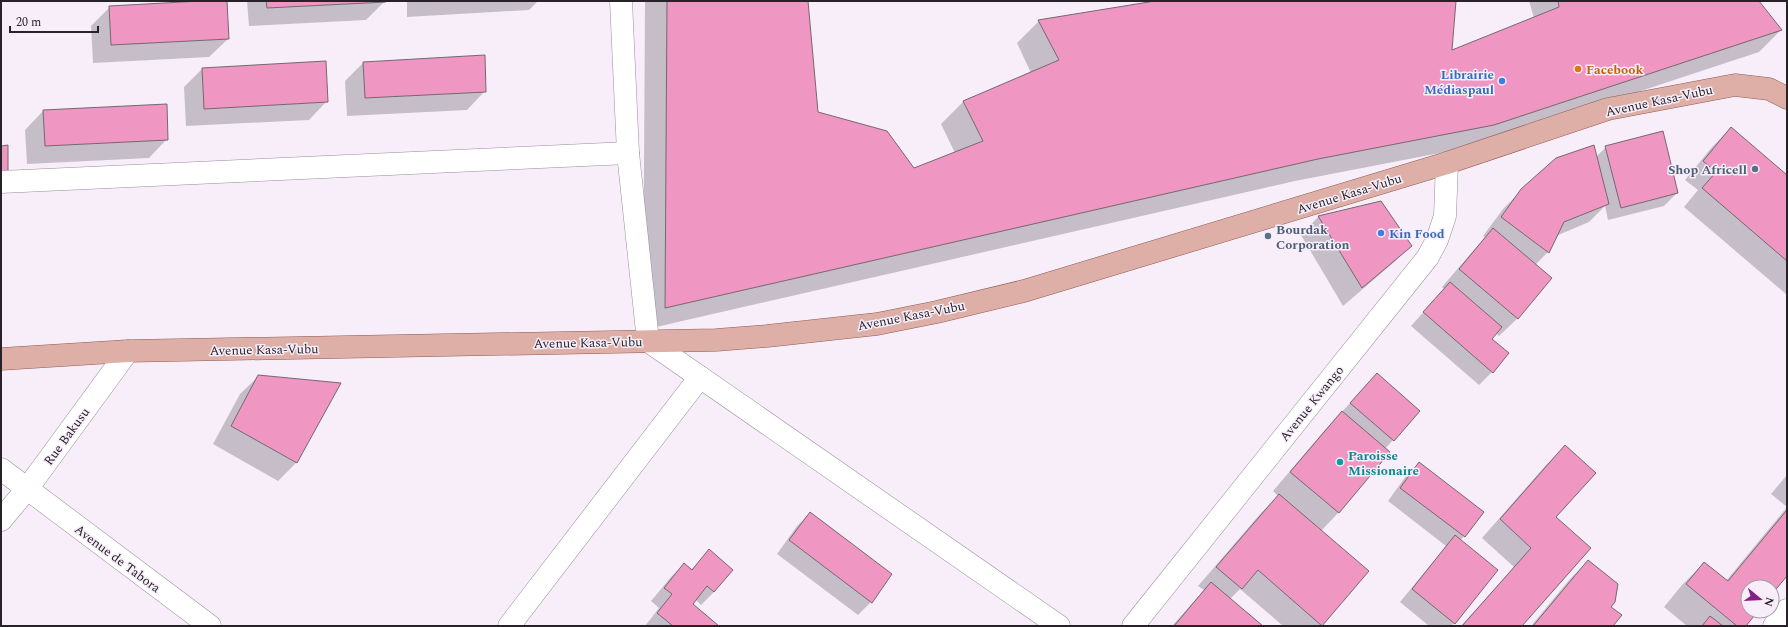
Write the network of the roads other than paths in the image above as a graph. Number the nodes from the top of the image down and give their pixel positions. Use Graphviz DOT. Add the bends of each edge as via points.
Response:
graph roads {
  1 [pos="621,1"];
  2 [pos="1787,98"];
  3 [pos="628,153"];
  4 [pos="1447,163"];
  5 [pos="1,182"];
  6 [pos="648,341"];
  7 [pos="128,352"];
  8 [pos="1,359"];
  9 [pos="700,377"];
  10 [pos="1,469"];
  11 [pos="27,489"];
  12 [pos="1,520"];
  13 [pos="1787,610"];
  14 [pos="210,626"];
  15 [pos="509,626"];
  16 [pos="1059,626"];
  17 [pos="1133,626"];
  18 [pos="1774,626"];
  1 -- 3 [label="street"];
  2 -- 4 [label="main road, Avenue Kasa-Vubu" via="1769,89 1735,85 1722,87 1608,109"];
  3 -- 5 [label="street"];
  3 -- 6 [label="street"];
  4 -- 6 [label="main road, Avenue Kasa-Vubu" via="1024,290 937,312 877,324 767,336"];
  4 -- 17 [label="street, Avenue Kwango" via="1444,216 1437,240 1428,257"];
  6 -- 7 [label="main road, Avenue Kasa-Vubu"];
  6 -- 9 [label="street"];
  7 -- 8 [label="main road, Avenue Kasa-Vubu"];
  7 -- 11 [label="street, Rue Bakusu"];
  9 -- 15 [label="street"];
  9 -- 16 [label="street"];
  10 -- 11 [label="street, Avenue de Tabora"];
  11 -- 12 [label="street, Rue Bakusu"];
  11 -- 14 [label="street, Avenue de Tabora"];
  13 -- 18 [label="street"];
}
